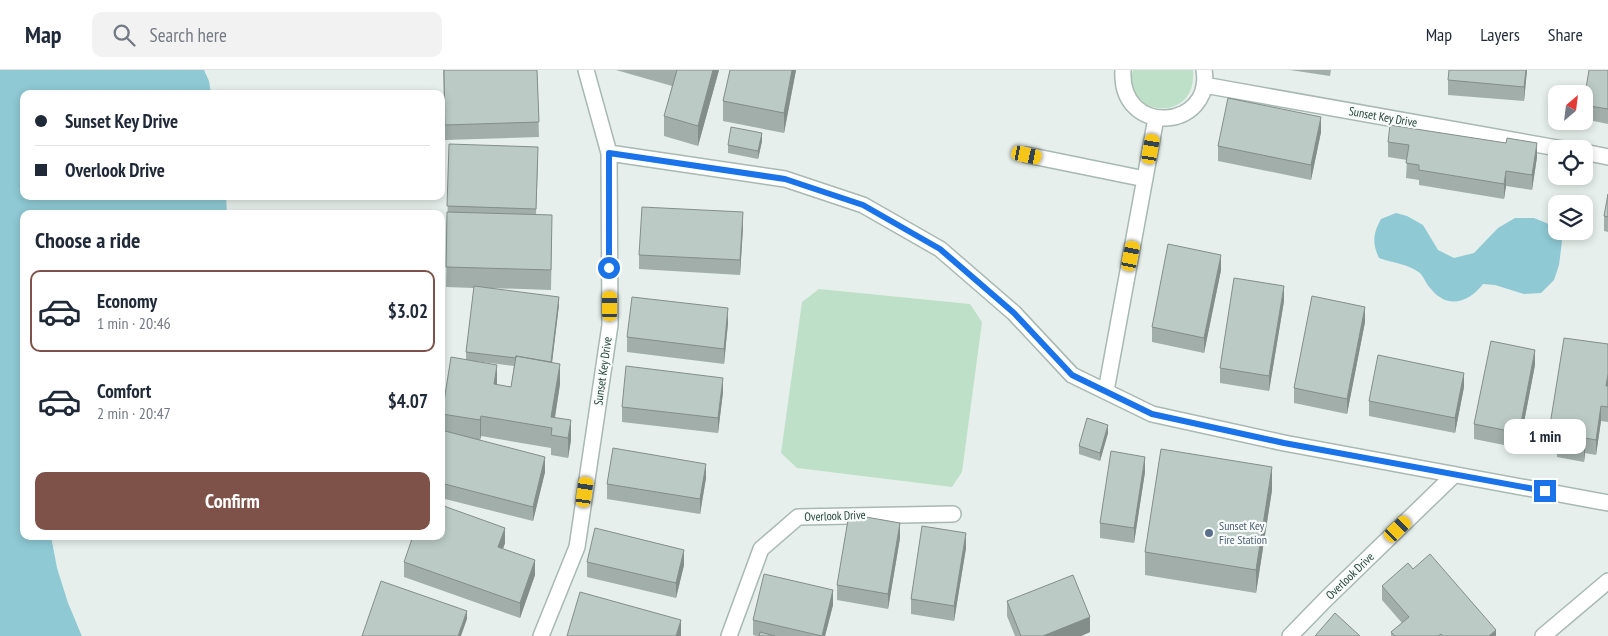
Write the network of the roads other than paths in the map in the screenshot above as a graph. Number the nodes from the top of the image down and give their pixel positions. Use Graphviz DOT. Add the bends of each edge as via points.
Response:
graph roads {
  1 [pos="586,70"];
  2 [pos="1123,70"];
  3 [pos="1204,70"];
  4 [pos="1204,85"];
  5 [pos="1156,118"];
  6 [pos="1548,146"];
  7 [pos="609,153"];
  8 [pos="1593,154"];
  9 [pos="1027,155"];
  10 [pos="1608,157"];
  11 [pos="1145,179"];
  12 [pos="1106,391"];
  13 [pos="1454,475"];
  14 [pos="1608,503"];
  15 [pos="953,514"];
  16 [pos="1608,581"];
  17 [pos="540,636"];
  18 [pos="729,636"];
  19 [pos="1290,636"];
  20 [pos="1543,636"];
  1 -- 7 [label="lane, Sunset Key Drive"];
  2 -- 5 [label="lane" via="1122,82 1133,106"];
  3 -- 4 [label="lane"];
  4 -- 5 [label="lane" via="1192,108 1182,115"];
  4 -- 6 [label="lane, Sunset Key Drive"];
  5 -- 11 [label="lane"];
  7 -- 12 [label="lane" via="785,179 863,205 940,249 1014,313 1072,375"];
  7 -- 17 [label="lane, Sunset Key Drive" via="610,325 577,548"];
  8 -- 10 [label="lane"];
  9 -- 11 [label="lane"];
  11 -- 12 [label="lane"];
  12 -- 13 [label="lane" via="1152,414"];
  13 -- 14 [label="lane"];
  13 -- 19 [label="lane, Overlook Drive"];
  15 -- 18 [label="lane, Overlook Drive" via="798,517 761,549"];
  16 -- 20 [label="lane"];
}
